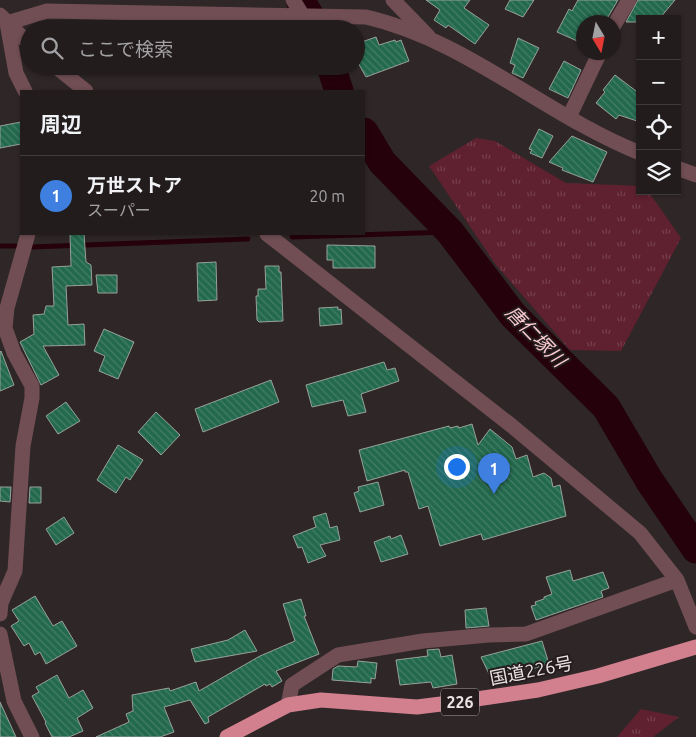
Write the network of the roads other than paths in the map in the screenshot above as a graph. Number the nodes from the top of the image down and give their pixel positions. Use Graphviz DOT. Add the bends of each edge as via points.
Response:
graph roads {
  1 [pos="293,0"];
  2 [pos="393,0"];
  3 [pos="629,0"];
  4 [pos="620,15"];
  5 [pos="303,16"];
  6 [pos="4,19"];
  7 [pos="20,35"];
  8 [pos="435,42"];
  9 [pos="596,60"];
  10 [pos="66,75"];
  11 [pos="24,90"];
  12 [pos="85,90"];
  13 [pos="569,117"];
  14 [pos="636,151"];
  15 [pos="681,169"];
  16 [pos="696,175"];
  17 [pos="28,235"];
  18 [pos="268,235"];
  19 [pos="677,580"];
  20 [pos="0,607"];
  21 [pos="696,627"];
  22 [pos="0,634"];
  23 [pos="696,647"];
  24 [pos="288,705"];
  25 [pos="32,737"];
  26 [pos="227,737"];
  1 -- 5 [label="street"];
  2 -- 8 [label="street"];
  3 -- 4 [label="street"];
  5 -- 6 [label="street" via="47,11"];
  5 -- 8 [label="street" via="366,17 390,22"];
  6 -- 7 [label="street"];
  6 -- 11 [label="street" via="16,73"];
  8 -- 13 [label="street"];
  9 -- 13 [label="street"];
  10 -- 12 [label="street"];
  13 -- 14 [label="street"];
  15 -- 16 [label="street"];
  17 -- 20 [label="street" via="4,328 32,386 32,398 23,446 15,571"];
  18 -- 19 [label="street" via="609,506 640,533"];
  19 -- 21 [label="street"];
  19 -- 24 [label="street" via="526,634 489,634 423,641 338,655 292,685"];
  22 -- 25 [label="street" via="14,701"];
  23 -- 24 [label="highway, 国道226号 / 226" via="538,690 449,703 418,707 321,700"];
  24 -- 26 [label="highway, 国道226号 / 226"];
}
